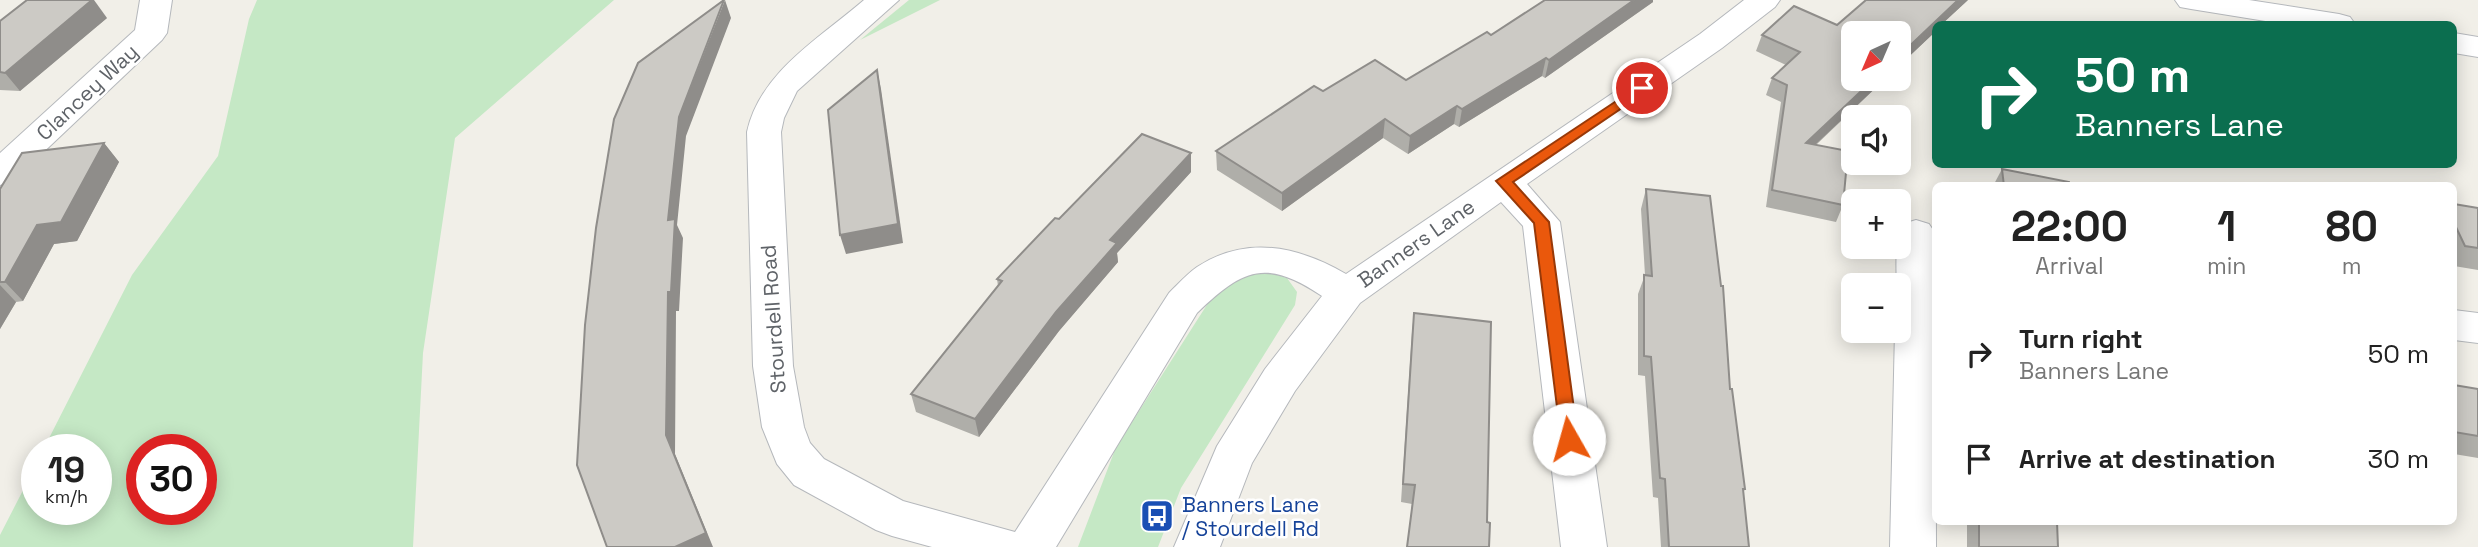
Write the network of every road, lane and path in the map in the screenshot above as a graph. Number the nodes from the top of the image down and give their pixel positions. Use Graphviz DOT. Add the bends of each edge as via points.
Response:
graph roads {
  1 [pos="156,0"];
  2 [pos="883,0"];
  3 [pos="1764,0"];
  4 [pos="2191,0"];
  5 [pos="2320,21"];
  6 [pos="2457,44"];
  7 [pos="2478,47"];
  8 [pos="0,173"];
  9 [pos="1504,181"];
  10 [pos="1916,233"];
  11 [pos="1346,293"];
  12 [pos="2457,325"];
  13 [pos="2478,328"];
  14 [pos="1002,547"];
  15 [pos="1031,547"];
  16 [pos="1197,547"];
  17 [pos="1584,547"];
  18 [pos="1913,547"];
  1 -- 8 [label="street, Clancey Way" via="150,33"];
  2 -- 14 [label="street, Stourdell Road" via="783,86 765,125 773,366 783,427 792,452 809,472 837,489 892,517"];
  3 -- 9 [label="street, Banners Lane"];
  4 -- 5 [label="street"];
  6 -- 7 [label="street"];
  9 -- 11 [label="street, Banners Lane"];
  9 -- 17 [label="street" via="1541,222"];
  10 -- 18 [label="street"];
  11 -- 15 [label="street" via="1315,272 1274,259 1241,262 1211,277 1183,303"];
  11 -- 16 [label="street, Banners Lane" via="1280,380 1232,458"];
  12 -- 13 [label="street"];
}
